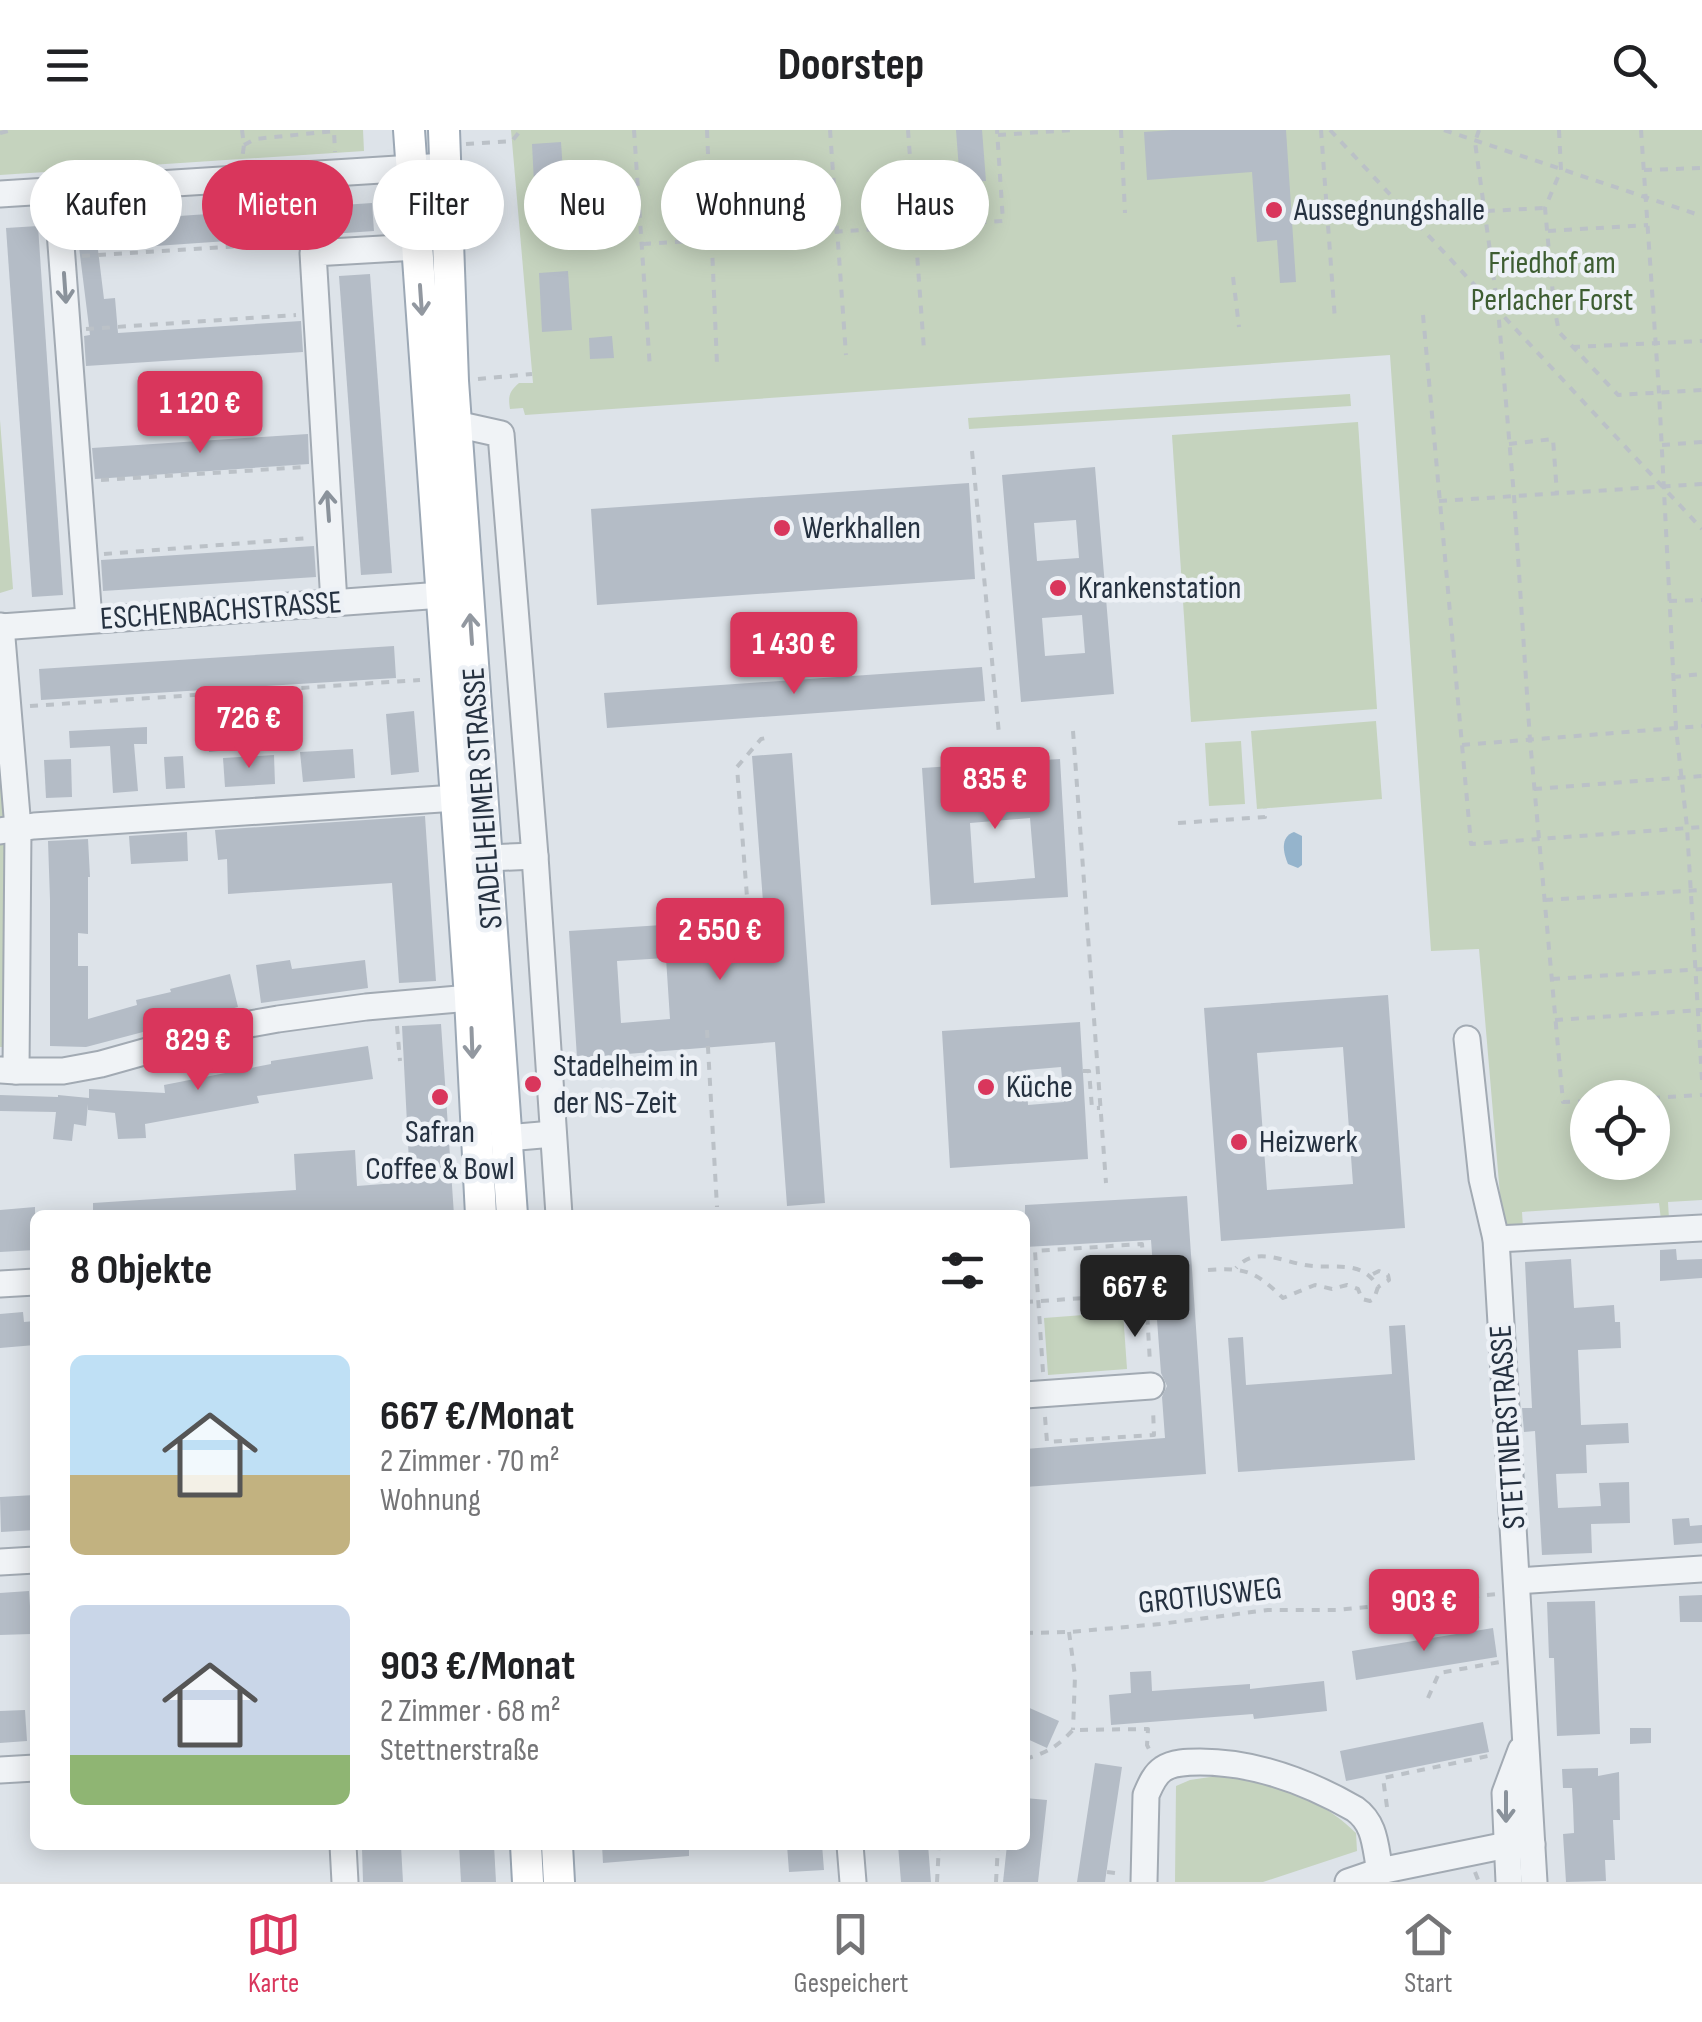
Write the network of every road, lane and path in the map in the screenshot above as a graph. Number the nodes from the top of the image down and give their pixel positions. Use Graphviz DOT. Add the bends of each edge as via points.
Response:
graph roads {
  1 [pos="12,130"];
  2 [pos="242,130"];
  3 [pos="409,130"];
  4 [pos="521,130"];
  5 [pos="634,130"];
  6 [pos="707,130"];
  7 [pos="830,130"];
  8 [pos="908,130"];
  9 [pos="1072,130"];
  10 [pos="1120,130"];
  11 [pos="1321,130"];
  12 [pos="1330,130"];
  13 [pos="1444,130"];
  14 [pos="1478,130"];
  15 [pos="1559,130"];
  16 [pos="1641,130"];
  17 [pos="0,132"];
  18 [pos="310,132"];
  19 [pos="998,132"];
  20 [pos="1475,142"];
  21 [pos="244,145"];
  22 [pos="452,147"];
  23 [pos="244,160"];
  24 [pos="335,160"];
  25 [pos="411,160"];
  26 [pos="427,160"];
  27 [pos="708,160"];
  28 [pos="832,160"];
  29 [pos="910,160"];
  30 [pos="1702,168"];
  31 [pos="1562,170"];
  32 [pos="1644,170"];
  33 [pos="30,192"];
  34 [pos="0,194"];
  35 [pos="1646,198"];
  36 [pos="1545,208"];
  37 [pos="1484,211"];
  38 [pos="1126,214"];
  39 [pos="1410,215"];
  40 [pos="1702,216"];
  41 [pos="1327,219"];
  42 [pos="989,222"];
  43 [pos="1648,225"];
  44 [pos="1548,231"];
  45 [pos="661,243"];
  46 [pos="643,244"];
  47 [pos="61,250"];
  48 [pos="373,250"];
  49 [pos="418,250"];
  50 [pos="711,250"];
  51 [pos="838,250"];
  52 [pos="917,250"];
  53 [pos="313,253"];
  54 [pos="62,257"];
  55 [pos="1233,276"];
  56 [pos="1498,309"];
  57 [pos="316,314"];
  58 [pos="1424,315"];
  59 [pos="1335,320"];
  60 [pos="1239,328"];
  61 [pos="68,330"];
  62 [pos="1702,340"];
  63 [pos="1655,343"];
  64 [pos="1572,348"];
  65 [pos="924,350"];
  66 [pos="846,355"];
  67 [pos="716,364"];
  68 [pos="650,368"];
  69 [pos="532,374"];
  70 [pos="440,382"];
  71 [pos="1702,390"];
  72 [pos="1660,392"];
  73 [pos="456,424"];
  74 [pos="1702,442"];
  75 [pos="1509,444"];
  76 [pos="1662,445"];
  77 [pos="972,452"];
  78 [pos="326,466"];
  79 [pos="79,482"];
  80 [pos="1702,484"];
  81 [pos="1664,486"];
  82 [pos="1557,494"];
  83 [pos="1514,496"];
  84 [pos="1440,501"];
  85 [pos="1702,529"];
  86 [pos="330,536"];
  87 [pos="84,555"];
  88 [pos="442,596"];
  89 [pos="1702,600"];
  90 [pos="1670,601"];
  91 [pos="334,603"];
  92 [pos="89,620"];
  93 [pos="1,626"];
  94 [pos="1702,674"];
  95 [pos="1673,678"];
  96 [pos="420,680"];
  97 [pos="8,707"];
  98 [pos="1702,726"];
  99 [pos="1676,728"];
  100 [pos="1074,731"];
  101 [pos="1000,734"];
  102 [pos="766,738"];
  103 [pos="1530,740"];
  104 [pos="1462,745"];
  105 [pos="1702,776"];
  106 [pos="1681,778"];
  107 [pos="1534,789"];
  108 [pos="456,798"];
  109 [pos="1265,808"];
  110 [pos="1178,824"];
  111 [pos="1702,826"];
  112 [pos="1687,827"];
  113 [pos="9,830"];
  114 [pos="1539,839"];
  115 [pos="535,856"];
  116 [pos="487,858"];
  117 [pos="1691,890"];
  118 [pos="1702,890"];
  119 [pos="1544,900"];
  120 [pos="702,938"];
  121 [pos="1699,969"];
  122 [pos="1552,979"];
  123 [pos="470,998"];
  124 [pos="396,1004"];
  125 [pos="1701,1010"];
  126 [pos="1555,1020"];
  127 [pos="708,1030"];
  128 [pos="1467,1039"];
  129 [pos="400,1061"];
  130 [pos="8,1071"];
  131 [pos="1082,1071"];
  132 [pos="1702,1080"];
  133 [pos="1702,1095"];
  134 [pos="1670,1097"];
  135 [pos="1570,1102"];
  136 [pos="1100,1108"];
  137 [pos="554,1134"];
  138 [pos="506,1138"];
  139 [pos="1106,1183"];
  140 [pos="717,1207"];
  141 [pos="481,1210"];
  142 [pos="512,1210"];
  143 [pos="559,1210"];
  144 [pos="1702,1228"];
  145 [pos="1496,1239"];
  146 [pos="1236,1268"];
  147 [pos="1208,1270"];
  148 [pos="1372,1275"];
  149 [pos="30,1282"];
  150 [pos="0,1284"];
  151 [pos="1378,1288"];
  152 [pos="1146,1294"];
  153 [pos="1038,1301"];
  154 [pos="1030,1302"];
  155 [pos="1151,1386"];
  156 [pos="1034,1394"];
  157 [pos="30,1560"];
  158 [pos="0,1562"];
  159 [pos="1702,1569"];
  160 [pos="1518,1584"];
  161 [pos="1030,1632"];
  162 [pos="1069,1632"];
  163 [pos="1520,1659"];
  164 [pos="1428,1698"];
  165 [pos="1073,1730"];
  166 [pos="1493,1755"];
  167 [pos="1030,1758"];
  168 [pos="30,1768"];
  169 [pos="1164,1768"];
  170 [pos="0,1770"];
  171 [pos="1388,1807"];
  172 [pos="1520,1844"];
  173 [pos="343,1850"];
  174 [pos="526,1850"];
  175 [pos="557,1850"];
  176 [pos="850,1850"];
  177 [pos="939,1850"];
  178 [pos="998,1850"];
  179 [pos="1380,1871"];
  180 [pos="1475,1872"];
  181 [pos="346,1882"];
  182 [pos="528,1882"];
  183 [pos="559,1882"];
  184 [pos="853,1882"];
  185 [pos="936,1882"];
  186 [pos="996,1882"];
  187 [pos="1144,1882"];
  188 [pos="1348,1882"];
  189 [pos="1479,1882"];
  190 [pos="1509,1882"];
  191 [pos="1534,1882"];
  1 -- 17 [label="path"];
  2 -- 21 [label="path"];
  3 -- 25 [label="main road, STADELHEIMER STRASSE"];
  4 -- 22 [label="path" via="512,141"];
  5 -- 46 [label="path"];
  6 -- 27 [label="path"];
  7 -- 28 [label="path"];
  8 -- 29 [label="path"];
  9 -- 19 [label="path"];
  10 -- 38 [label="path"];
  11 -- 41 [label="path"];
  12 -- 39 [label="path"];
  13 -- 20 [label="path"];
  14 -- 20 [label="path"];
  15 -- 31 [label="path"];
  16 -- 32 [label="path"];
  18 -- 21 [label="path"];
  18 -- 24 [label="path" via="334,131"];
  19 -- 42 [label="path" via="1003,221"];
  20 -- 31 [label="path"];
  20 -- 37 [label="path"];
  21 -- 23 [label="path"];
  22 -- 26 [label="street"];
  22 -- 70 [label="main road, STADELHEIMER STRASSE"];
  30 -- 32 [label="path"];
  31 -- 35 [label="path"];
  31 -- 36 [label="path"];
  32 -- 35 [label="path"];
  33 -- 34 [label="street"];
  35 -- 40 [label="path"];
  35 -- 43 [label="path"];
  36 -- 37 [label="path"];
  36 -- 44 [label="path"];
  37 -- 39 [label="path"];
  37 -- 56 [label="path"];
  39 -- 41 [label="path"];
  39 -- 56 [label="path"];
  41 -- 59 [label="path"];
  43 -- 44 [label="path"];
  43 -- 63 [label="path"];
  44 -- 64 [label="path" via="1559,332"];
  45 -- 46 [label="path"];
  46 -- 68 [label="path"];
  47 -- 54 [label="street"];
  48 -- 53 [label="street"];
  49 -- 70 [label="main road, STADELHEIMER STRASSE, one-way"];
  50 -- 67 [label="path"];
  51 -- 66 [label="path"];
  52 -- 65 [label="path"];
  53 -- 54 [label="path" via="301,242"];
  53 -- 57 [label="street"];
  54 -- 61 [label="street, one-way"];
  55 -- 60 [label="path"];
  56 -- 75 [label="path"];
  56 -- 81 [label="path"];
  57 -- 61 [label="path"];
  57 -- 78 [label="street"];
  58 -- 84 [label="path"];
  61 -- 79 [label="street"];
  62 -- 63 [label="path"];
  63 -- 64 [label="path"];
  63 -- 72 [label="path"];
  64 -- 72 [label="path" via="1618,395"];
  69 -- 70 [label="path"];
  70 -- 73 [label="main road, STADELHEIMER STRASSE"];
  70 -- 88 [label="main road, STADELHEIMER STRASSE"];
  71 -- 72 [label="path"];
  72 -- 76 [label="path"];
  73 -- 115 [label="street" via="502,434"];
  116 -- 73 [label="main road, STADELHEIMER STRASSE, one-way"];
  74 -- 76 [label="path"];
  75 -- 82 [label="path" via="1553,439"];
  75 -- 83 [label="path"];
  76 -- 81 [label="path"];
  77 -- 101 [label="path"];
  78 -- 79 [label="path"];
  86 -- 78 [label="street, one-way"];
  79 -- 87 [label="street"];
  80 -- 81 [label="path"];
  81 -- 82 [label="path"];
  81 -- 85 [label="path"];
  81 -- 90 [label="path"];
  82 -- 83 [label="path"];
  83 -- 84 [label="path"];
  83 -- 103 [label="path"];
  84 -- 104 [label="path"];
  86 -- 87 [label="path"];
  86 -- 91 [label="street"];
  87 -- 92 [label="street"];
  88 -- 91 [label="street, ESCHENBACHSTRASSE"];
  88 -- 108 [label="main road, STADELHEIMER STRASSE"];
  89 -- 90 [label="path"];
  90 -- 95 [label="path"];
  91 -- 92 [label="street, ESCHENBACHSTRASSE"];
  92 -- 93 [label="street, ESCHENBACHSTRASSE"];
  93 -- 97 [label="street"];
  94 -- 95 [label="path"];
  95 -- 99 [label="path"];
  96 -- 97 [label="path"];
  97 -- 113 [label="street"];
  98 -- 99 [label="path"];
  99 -- 103 [label="path"];
  99 -- 106 [label="path"];
  100 -- 136 [label="path"];
  102 -- 120 [label="path" via="737,767 747,897 701,912"];
  103 -- 104 [label="path"];
  103 -- 107 [label="path"];
  104 -- 114 [label="path" via="1470,844"];
  105 -- 106 [label="path"];
  106 -- 107 [label="path"];
  106 -- 112 [label="path"];
  107 -- 114 [label="path"];
  108 -- 113 [label="street"];
  108 -- 123 [label="main road, STADELHEIMER STRASSE"];
  109 -- 110 [label="path" via="1266,817"];
  111 -- 112 [label="path"];
  112 -- 114 [label="path"];
  112 -- 117 [label="path"];
  113 -- 130 [label="street"];
  114 -- 119 [label="path"];
  115 -- 116 [label="street"];
  115 -- 137 [label="street"];
  116 -- 138 [label="main road, STADELHEIMER STRASSE"];
  117 -- 118 [label="path"];
  117 -- 119 [label="path"];
  117 -- 121 [label="path"];
  119 -- 122 [label="path"];
  121 -- 122 [label="path"];
  121 -- 125 [label="path"];
  122 -- 126 [label="path"];
  123 -- 124 [label="street"];
  123 -- 141 [label="main road, STADELHEIMER STRASSE, one-way"];
  124 -- 129 [label="path"];
  124 -- 130 [label="street" via="233,1027 100,1064"];
  125 -- 126 [label="path"];
  125 -- 132 [label="path"];
  126 -- 135 [label="path" via="1563,1102"];
  127 -- 140 [label="path"];
  128 -- 145 [label="street, STETTNERSTRASSE" via="1482,1179"];
  131 -- 136 [label="path" via="1089,1071 1092,1108"];
  133 -- 134 [label="path"];
  136 -- 139 [label="path"];
  137 -- 138 [label="street"];
  137 -- 143 [label="street"];
  138 -- 142 [label="main road, STADELHEIMER STRASSE"];
  144 -- 145 [label="street"];
  145 -- 160 [label="street, STETTNERSTRASSE"];
  146 -- 147 [label="path"];
  146 -- 148 [label="path" via="1253,1256"];
  146 -- 151 [label="path" via="1283,1298 1315,1285 1346,1285 1370,1302"];
  148 -- 151 [label="path"];
  148 -- 151 [label="path" via="1388,1274"];
  149 -- 150 [label="street"];
  152 -- 153 [label="path"];
  152 -- 153 [label="path" via="1142,1244 1035,1250"];
  152 -- 155 [label="path"];
  153 -- 154 [label="path"];
  153 -- 156 [label="path"];
  155 -- 156 [label="street"];
  155 -- 156 [label="path" via="1154,1435 1047,1442"];
  157 -- 158 [label="street"];
  159 -- 160 [label="street"];
  160 -- 162 [label="path, GROTIUSWEG" via="1494,1596 1268,1610"];
  160 -- 163 [label="street, STETTNERSTRASSE"];
  161 -- 162 [label="path, GROTIUSWEG"];
  162 -- 165 [label="path"];
  163 -- 164 [label="path" via="1439,1673"];
  163 -- 172 [label="street, STETTNERSTRASSE" via="1526,1736 1505,1794"];
  165 -- 167 [label="path" via="1058,1746"];
  165 -- 169 [label="path" via="1148,1728 1147,1746"];
  166 -- 171 [label="path" via="1383,1778"];
  168 -- 170 [label="street"];
  169 -- 179 [label="street" via="1225,1762 1344,1803 1372,1828"];
  169 -- 187 [label="street" via="1146,1795"];
  172 -- 179 [label="street"];
  172 -- 190 [label="street, STETTNERSTRASSE"];
  172 -- 191 [label="street, STETTNERSTRASSE"];
  173 -- 181 [label="street"];
  174 -- 182 [label="main road"];
  175 -- 183 [label="main road"];
  176 -- 184 [label="street"];
  177 -- 185 [label="path"];
  178 -- 186 [label="path"];
  179 -- 188 [label="street"];
  180 -- 189 [label="path"];
}
